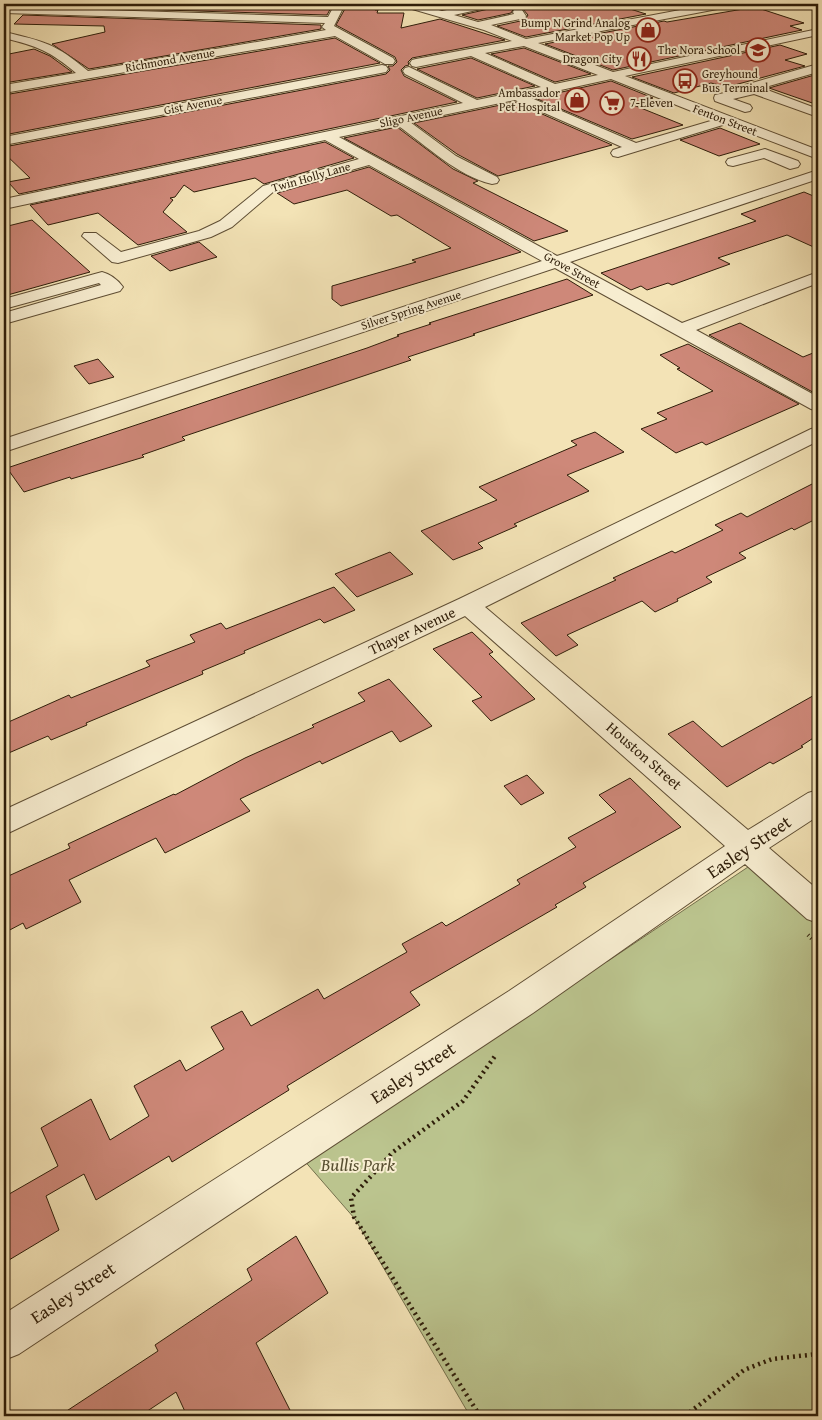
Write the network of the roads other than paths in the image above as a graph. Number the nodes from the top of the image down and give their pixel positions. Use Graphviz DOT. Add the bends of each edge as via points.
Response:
graph roads {
  1 [pos="340,4"];
  2 [pos="406,4"];
  3 [pos="491,4"];
  4 [pos="728,4"];
  5 [pos="814,4"];
  6 [pos="818,5"];
  7 [pos="4,10"];
  8 [pos="518,12"];
  9 [pos="443,14"];
  10 [pos="330,20"];
  11 [pos="478,25"];
  12 [pos="336,32"];
  13 [pos="817,32"];
  14 [pos="4,35"];
  15 [pos="524,42"];
  16 [pos="497,47"];
  17 [pos="724,51"];
  18 [pos="472,52"];
  19 [pos="587,55"];
  20 [pos="488,59"];
  21 [pos="567,59"];
  22 [pos="749,60"];
  23 [pos="400,64"];
  24 [pos="534,68"];
  25 [pos="818,68"];
  26 [pos="517,72"];
  27 [pos="86,74"];
  28 [pos="609,75"];
  29 [pos="556,86"];
  30 [pos="4,89"];
  31 [pos="755,90"];
  32 [pos="514,95"];
  33 [pos="584,96"];
  34 [pos="666,97"];
  35 [pos="778,98"];
  36 [pos="648,102"];
  37 [pos="473,104"];
  38 [pos="746,108"];
  39 [pos="818,113"];
  40 [pos="784,115"];
  41 [pos="722,118"];
  42 [pos="398,120"];
  43 [pos="765,121"];
  44 [pos="815,123"];
  45 [pos="745,127"];
  46 [pos="791,131"];
  47 [pos="325,135"];
  48 [pos="771,137"];
  49 [pos="4,141"];
  50 [pos="636,148"];
  51 [pos="616,154"];
  52 [pos="818,155"];
  53 [pos="372,160"];
  54 [pos="733,162"];
  55 [pos="813,176"];
  56 [pos="492,180"];
  57 [pos="14,209"];
  58 [pos="90,236"];
  59 [pos="556,261"];
  60 [pos="818,277"];
  61 [pos="4,304"];
  62 [pos="4,319"];
  63 [pos="680,330"];
  64 [pos="818,405"];
  65 [pos="818,433"];
  66 [pos="4,446"];
  67 [pos="468,605"];
  68 [pos="818,801"];
  69 [pos="4,823"];
  70 [pos="747,846"];
  71 [pos="811,920"];
  72 [pos="4,1339"];
  1 -- 10 [label="street"];
  2 -- 9 [label="street, Fenton Street"];
  3 -- 9 [label="street"];
  4 -- 15 [label="street, Gist Avenue"];
  5 -- 6 [label="street"];
  7 -- 10 [label="street"];
  8 -- 11 [label="street" via="521,16"];
  9 -- 11 [label="street, Fenton Street"];
  10 -- 12 [label="street" via="328,27"];
  11 -- 15 [label="street, Fenton Street"];
  12 -- 23 [label="street"];
  12 -- 27 [label="street, Richmond Avenue"];
  13 -- 17 [label="street, Sligo Avenue"];
  14 -- 27 [label="street" via="39,43 61,54"];
  15 -- 16 [label="street, Gist Avenue"];
  15 -- 21 [label="street, Fenton Street"];
  16 -- 18 [label="street, Gist Avenue"];
  16 -- 20 [label="street" via="516,55"];
  17 -- 22 [label="street"];
  17 -- 28 [label="street, Sligo Avenue"];
  18 -- 20 [label="street"];
  18 -- 23 [label="street, Gist Avenue"];
  19 -- 21 [label="street"];
  20 -- 26 [label="street"];
  21 -- 28 [label="street, Fenton Street"];
  23 -- 37 [label="street"];
  23 -- 49 [label="street, Gist Avenue"];
  24 -- 26 [label="street"];
  25 -- 31 [label="street" via="750,88"];
  26 -- 29 [label="street"];
  27 -- 30 [label="street, Richmond Avenue"];
  28 -- 29 [label="street, Sligo Avenue"];
  28 -- 34 [label="street, Fenton Street"];
  29 -- 32 [label="street, Sligo Avenue"];
  29 -- 33 [label="street"];
  31 -- 35 [label="street"];
  31 -- 38 [label="street" via="720,98"];
  32 -- 37 [label="street, Sligo Avenue"];
  32 -- 50 [label="street"];
  34 -- 36 [label="street"];
  34 -- 41 [label="street, Fenton Street"];
  35 -- 38 [label="street"];
  35 -- 39 [label="street"];
  37 -- 42 [label="street, Sligo Avenue"];
  38 -- 41 [label="street"];
  40 -- 44 [label="street" via="794,112"];
  41 -- 45 [label="street, Fenton Street"];
  41 -- 50 [label="street"];
  42 -- 47 [label="street, Sligo Avenue"];
  42 -- 56 [label="street" via="451,159"];
  43 -- 45 [label="street"];
  45 -- 48 [label="street, Fenton Street"];
  46 -- 48 [label="street"];
  47 -- 53 [label="street, Grove Street"];
  47 -- 57 [label="street, Sligo Avenue"];
  48 -- 52 [label="street, Fenton Street"];
  50 -- 51 [label="street"];
  53 -- 58 [label="street, Twin Holly Lane" via="268,189 226,224 204,234 118,258"];
  53 -- 59 [label="street, Grove Street"];
  54 -- 55 [label="street" via="765,153 793,164 778,169"];
  55 -- 59 [label="street, Silver Spring Avenue"];
  59 -- 63 [label="street, Grove Street"];
  59 -- 66 [label="street, Silver Spring Avenue"];
  60 -- 63 [label="street"];
  61 -- 62 [label="street" via="102,277 114,287"];
  63 -- 64 [label="street, Grove Street"];
  65 -- 67 [label="street, Thayer Avenue"];
  67 -- 69 [label="street, Thayer Avenue"];
  67 -- 70 [label="street, Houston Street"];
  68 -- 70 [label="street, Easley Street"];
  70 -- 71 [label="street, Houston Street"];
  70 -- 72 [label="street, Easley Street" via="521,1002"];
}
